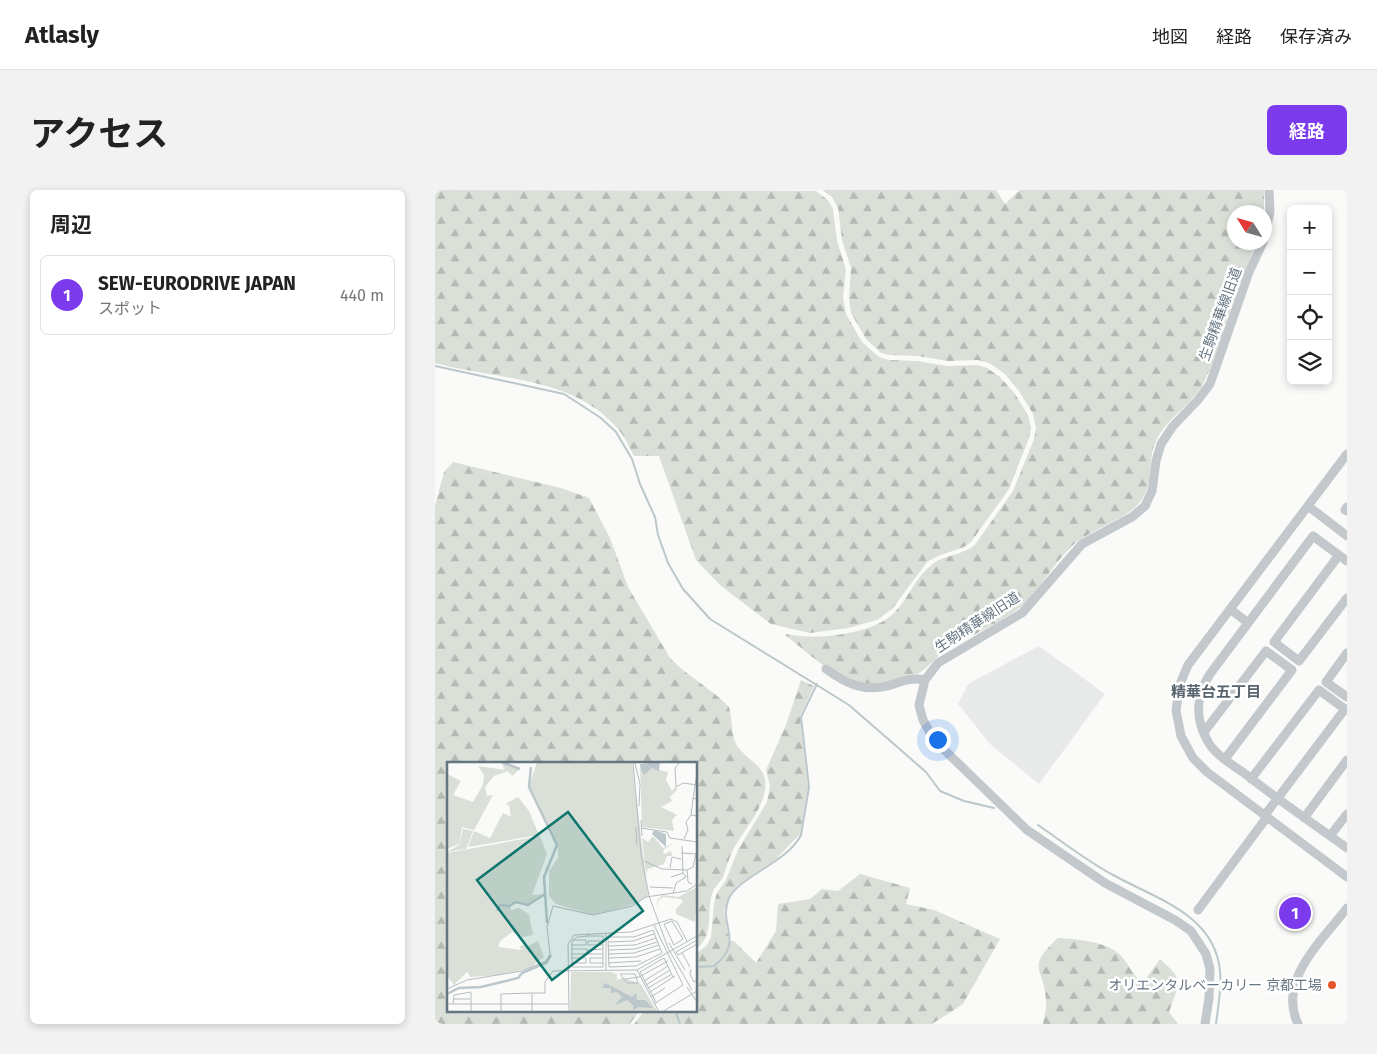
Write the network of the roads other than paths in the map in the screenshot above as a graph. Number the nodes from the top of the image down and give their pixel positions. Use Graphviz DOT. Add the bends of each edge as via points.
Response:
graph roads {
  1 [pos="1269,190"];
  2 [pos="1270,205"];
  3 [pos="1259,250"];
  4 [pos="1347,454"];
  5 [pos="1308,506"];
  6 [pos="1347,507"];
  7 [pos="1347,511"];
  8 [pos="1347,536"];
  9 [pos="1339,555"];
  10 [pos="1347,561"];
  11 [pos="1347,598"];
  12 [pos="1230,609"];
  13 [pos="1247,622"];
  14 [pos="1347,653"];
  15 [pos="826,669"];
  16 [pos="925,680"];
  17 [pos="1347,697"];
  18 [pos="1346,707"];
  19 [pos="1204,732"];
  20 [pos="1225,759"];
  21 [pos="1347,760"];
  22 [pos="1251,779"];
  23 [pos="1277,799"];
  24 [pos="1347,814"];
  25 [pos="1266,816"];
  26 [pos="1304,818"];
  27 [pos="1330,836"];
  28 [pos="1347,848"];
  29 [pos="1347,877"];
  30 [pos="1347,908"];
  31 [pos="1198,910"];
  32 [pos="1205,1024"];
  33 [pos="1298,1024"];
  1 -- 2 [label="street"];
  3 -- 16 [label="street, 生駒精華線旧道" via="1204,393 1161,444 1152,491 1140,511 1082,544 1028,608 947,657"];
  4 -- 5 [label="street"];
  5 -- 8 [label="street"];
  5 -- 12 [label="street"];
  6 -- 7 [label="street"];
  9 -- 10 [label="street"];
  9 -- 11 [label="street" via="1274,642 1299,661"];
  9 -- 13 [label="street" via="1313,536"];
  12 -- 13 [label="street"];
  12 -- 25 [label="street" via="1185,672 1177,698 1178,722 1186,747 1199,765"];
  13 -- 19 [label="street" via="1202,690 1198,711"];
  14 -- 17 [label="street" via="1326,682"];
  15 -- 16 [label="street" via="843,682 861,688 885,686 913,678"];
  16 -- 32 [label="street, 生駒精華線旧道" via="919,705 930,735 1015,821 1105,883 1175,920 1197,939 1210,969"];
  18 -- 22 [label="street" via="1319,690"];
  18 -- 23 [label="street"];
  19 -- 20 [label="street" via="1213,749"];
  19 -- 20 [label="street" via="1266,651 1292,670"];
  20 -- 22 [label="street"];
  21 -- 26 [label="street"];
  22 -- 23 [label="street"];
  23 -- 25 [label="street"];
  23 -- 26 [label="street"];
  24 -- 27 [label="street"];
  25 -- 29 [label="street"];
  25 -- 31 [label="street"];
  26 -- 27 [label="street"];
  27 -- 28 [label="street"];
  30 -- 33 [label="street" via="1294,982 1292,1008"];
}
